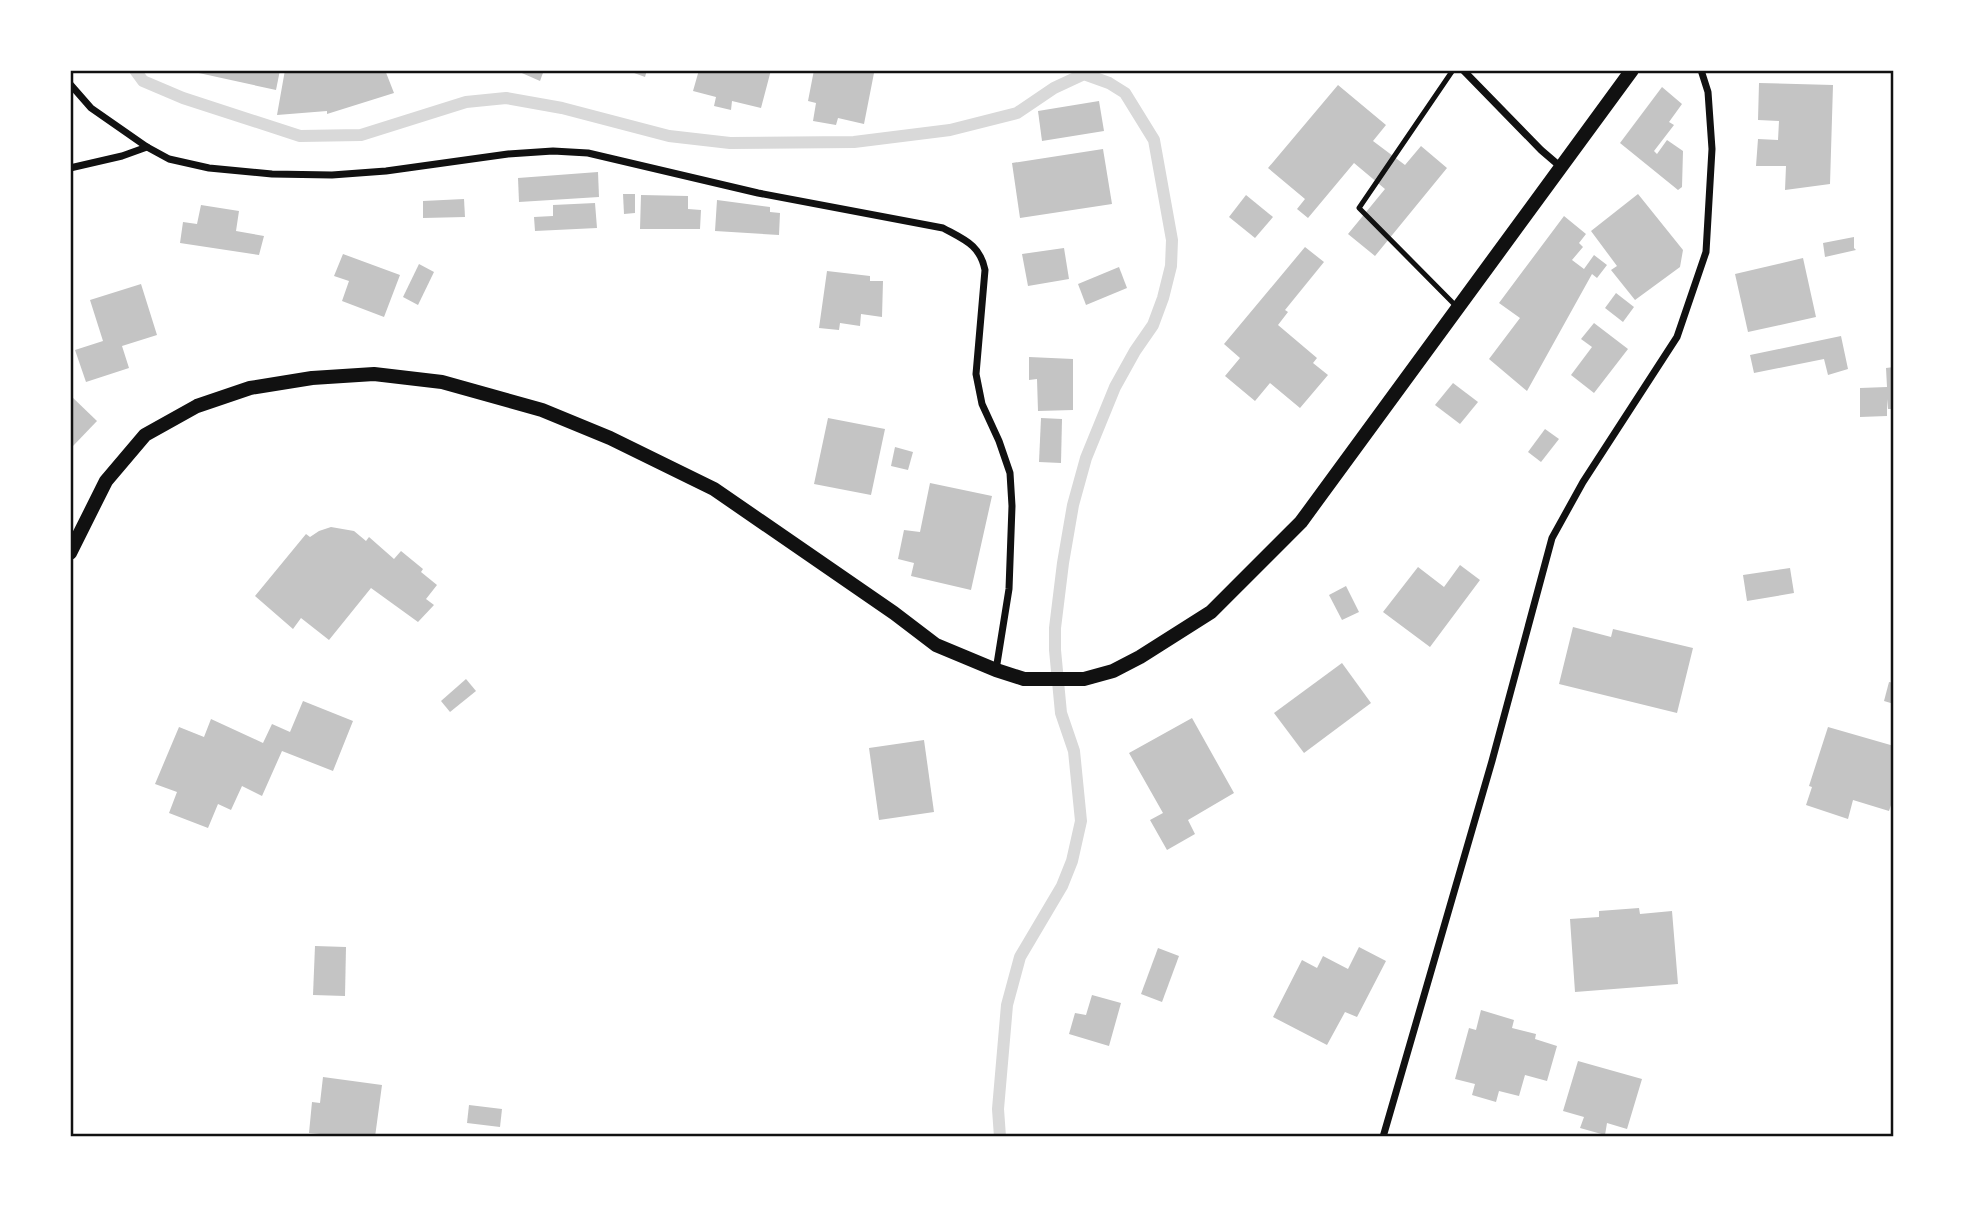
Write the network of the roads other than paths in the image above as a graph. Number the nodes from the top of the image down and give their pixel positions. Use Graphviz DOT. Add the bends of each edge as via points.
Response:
graph roads {
  1 [pos="1453,70"];
  2 [pos="1463,70"];
  3 [pos="1632,70"];
  4 [pos="1700,70"];
  5 [pos="70,84"];
  6 [pos="147,147"];
  7 [pos="70,168"];
  8 [pos="1562,168"];
  9 [pos="1458,308"];
  10 [pos="70,553"];
  11 [pos="996,670"];
  12 [pos="1383,1137"];
  1 -- 9 [label="lane" via="1359,208"];
  2 -- 8 [label="street"];
  3 -- 8 [label="main road"];
  4 -- 12 [label="street" via="1708,92 1712,149 1706,252 1677,337 1552,538"];
  5 -- 6 [label="street" via="91,108"];
  6 -- 7 [label="street"];
  6 -- 11 [label="street" via="169,159 209,168 332,175 508,154 588,153 758,193 943,228 968,242 982,256 985,271 976,374 982,404 1010,473 1009,589"];
  8 -- 9 [label="main road"];
  9 -- 11 [label="main road" via="1301,522 1211,612 1140,657 1084,679 1024,679"];
  10 -- 11 [label="main road" via="106,481 145,435 197,406 250,388 312,378 374,374 442,382 542,410 714,489 936,645"];
}
